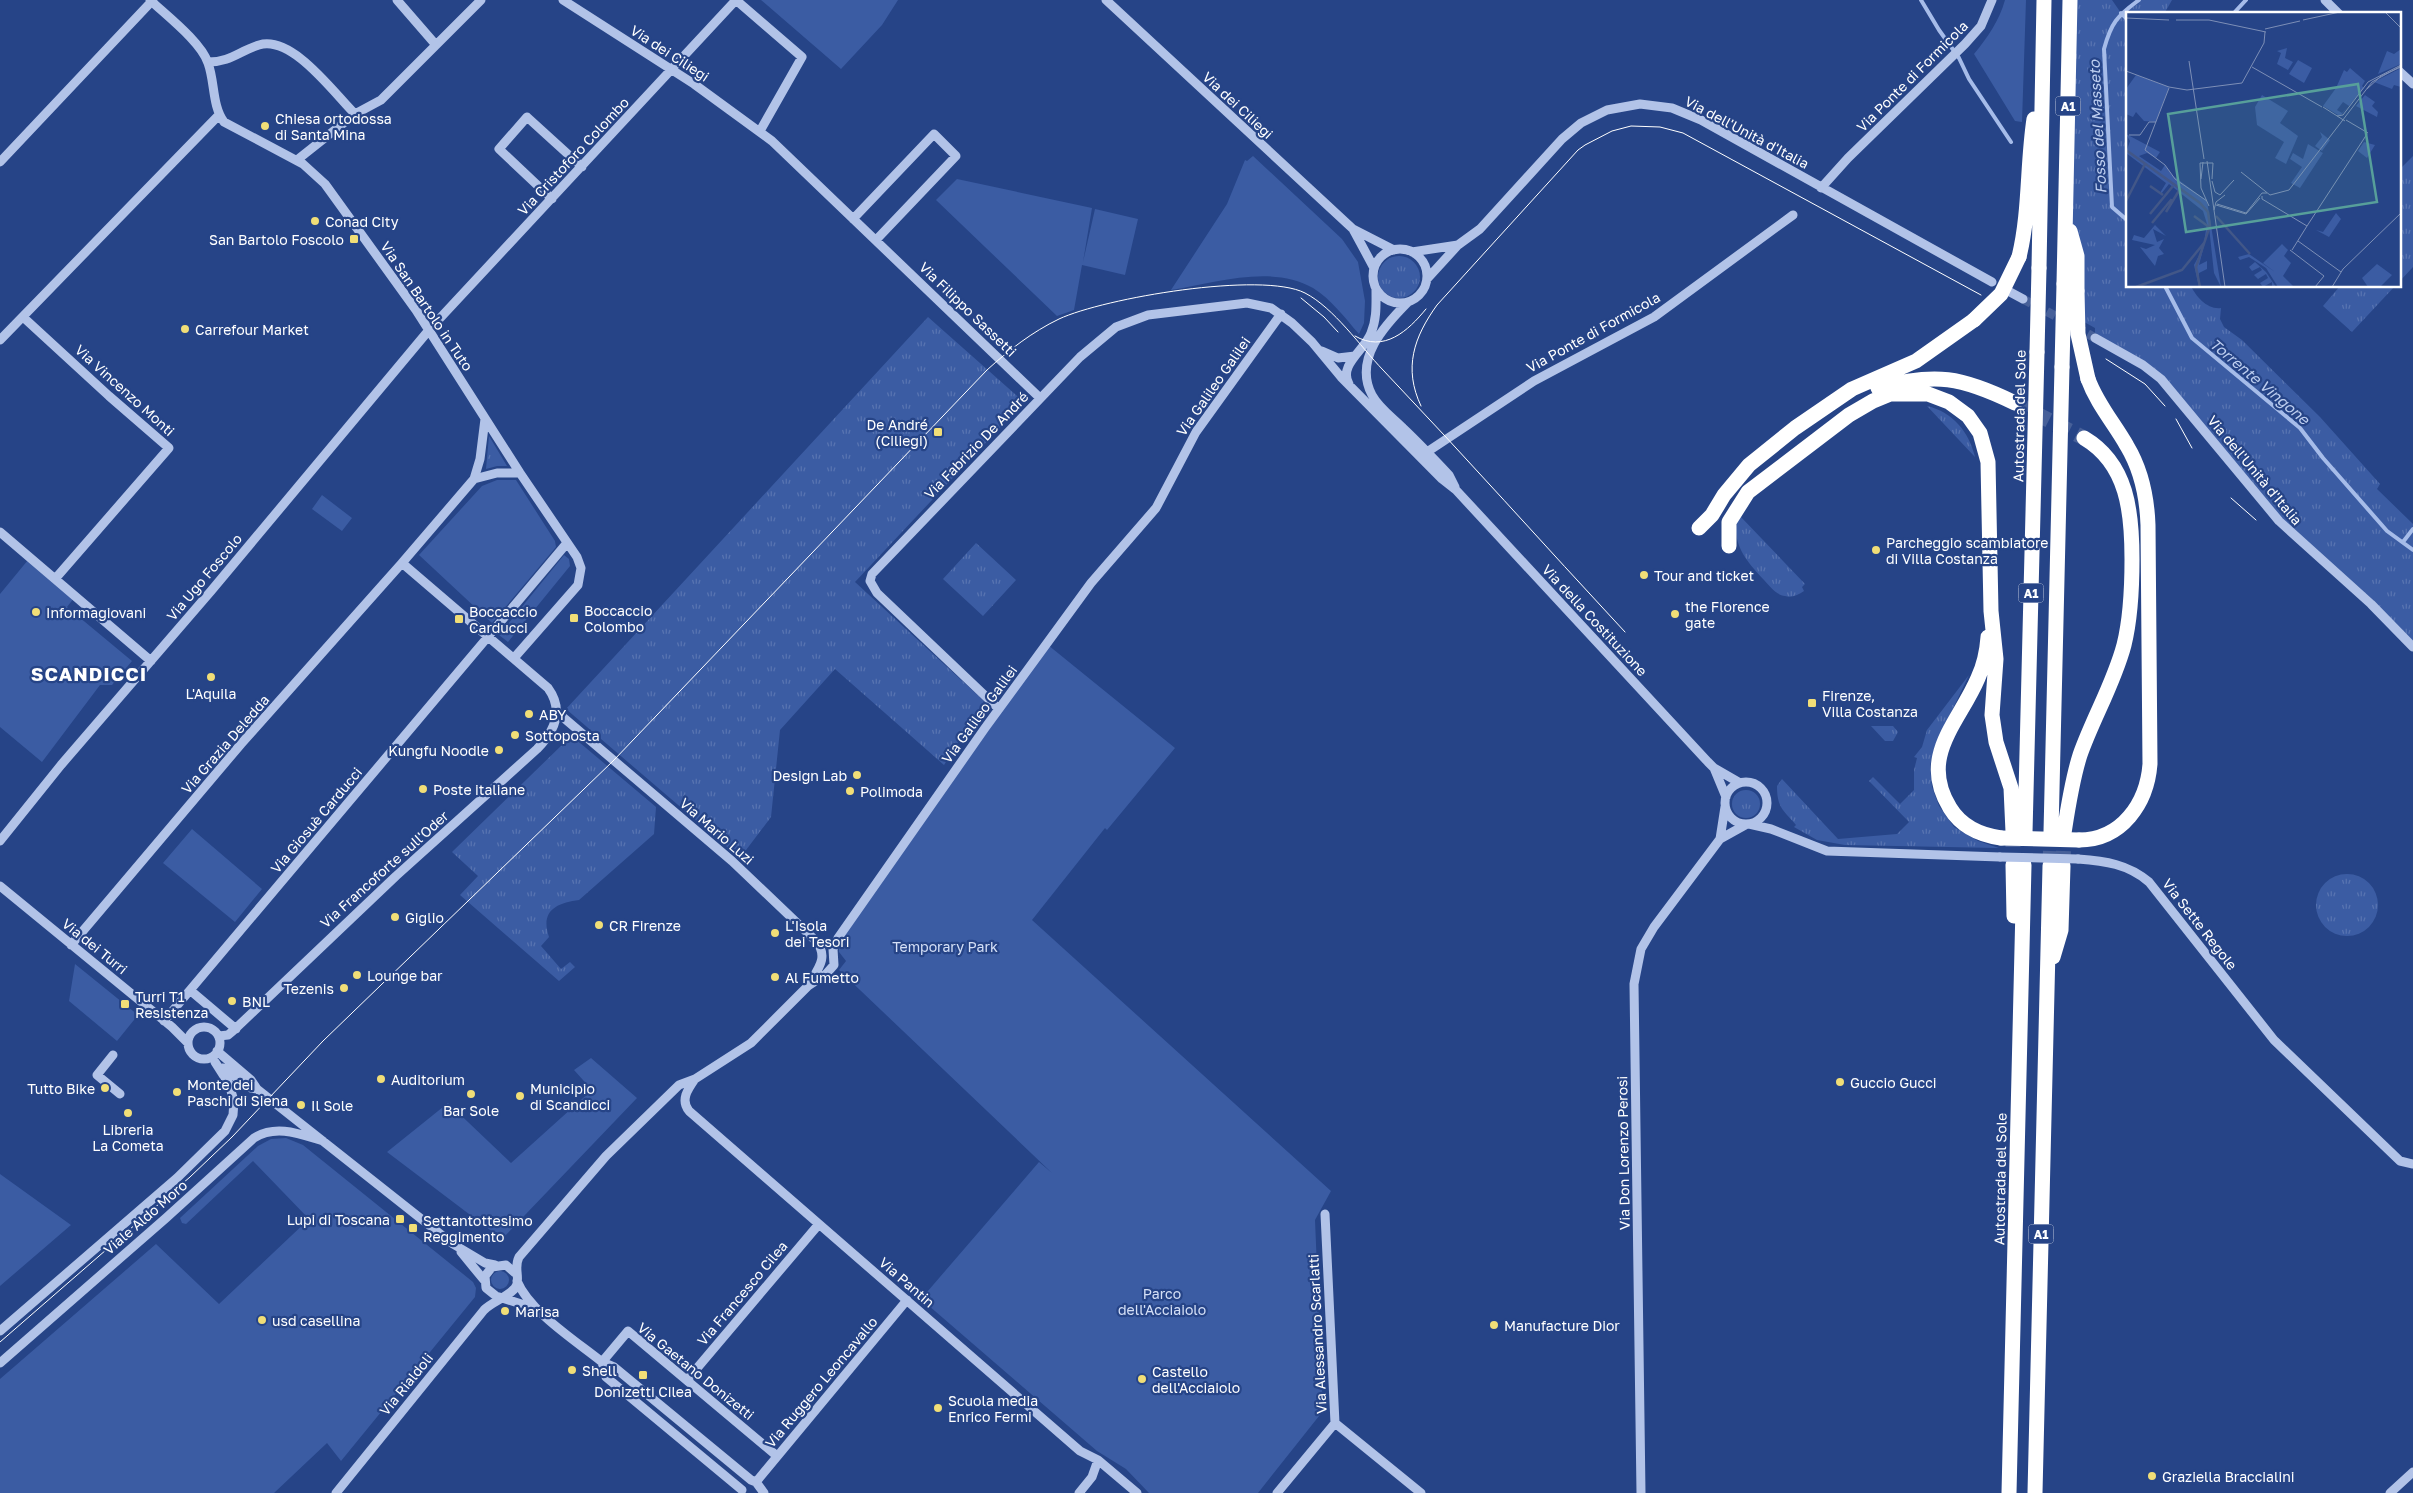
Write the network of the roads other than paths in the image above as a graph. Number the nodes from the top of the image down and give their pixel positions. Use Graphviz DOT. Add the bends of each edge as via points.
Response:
graph roads {
  1 [pos="152,0"];
  2 [pos="397,0"];
  3 [pos="481,0"];
  4 [pos="563,0"];
  5 [pos="736,0"];
  6 [pos="1106,0"];
  7 [pos="1992,0"];
  8 [pos="2044,0"];
  9 [pos="2070,0"];
  10 [pos="2325,0"];
  11 [pos="2337,12"];
  12 [pos="436,45"];
  13 [pos="2043,61"];
  14 [pos="208,62"];
  15 [pos="673,70"];
  16 [pos="2400,72"];
  17 [pos="2413,84"];
  18 [pos="355,114"];
  19 [pos="219,115"];
  20 [pos="760,131"];
  21 [pos="772,141"];
  22 [pos="297,160"];
  23 [pos="0,162"];
  24 [pos="582,167"];
  25 [pos="1821,188"];
  26 [pos="552,199"];
  27 [pos="1793,215"];
  28 [pos="853,219"];
  29 [pos="1353,229"];
  30 [pos="876,240"];
  31 [pos="1458,245"];
  32 [pos="1394,250"];
  33 [pos="1412,252"];
  34 [pos="1374,268"];
  35 [pos="1427,279"];
  36 [pos="1992,282"];
  37 [pos="2070,287"];
  38 [pos="1376,289"];
  39 [pos="2010,292"];
  40 [pos="2023,299"];
  41 [pos="1408,302"];
  42 [pos="1281,314"];
  43 [pos="23,317"];
  44 [pos="429,330"];
  45 [pos="2095,338"];
  46 [pos="0,340"];
  47 [pos="1317,348"];
  48 [pos="1355,356"];
  49 [pos="1351,386"];
  50 [pos="1040,398"];
  51 [pos="2015,403"];
  52 [pos="485,419"];
  53 [pos="1795,428"];
  54 [pos="2084,438"];
  55 [pos="1428,452"];
  56 [pos="520,473"];
  57 [pos="474,479"];
  58 [pos="1456,490"];
  59 [pos="1699,528"];
  60 [pos="0,532"];
  61 [pos="567,543"];
  62 [pos="1728,546"];
  63 [pos="402,563"];
  64 [pos="55,579"];
  65 [pos="1991,611"];
  66 [pos="488,636"];
  67 [pos="2413,646"];
  68 [pos="514,658"];
  69 [pos="151,661"];
  70 [pos="999,709"];
  71 [pos="558,713"];
  72 [pos="1714,768"];
  73 [pos="1740,784"];
  74 [pos="1726,801"];
  75 [pos="1748,824"];
  76 [pos="2013,834"];
  77 [pos="1720,839"];
  78 [pos="0,841"];
  79 [pos="2012,862"];
  80 [pos="2056,866"];
  81 [pos="0,886"];
  82 [pos="71,945"];
  83 [pos="808,986"];
  84 [pos="191,991"];
  85 [pos="164,1022"];
  86 [pos="172,1027"];
  87 [pos="236,1028"];
  88 [pos="193,1031"];
  89 [pos="219,1036"];
  90 [pos="188,1043"];
  91 [pos="217,1051"];
  92 [pos="113,1055"];
  93 [pos="212,1060"];
  94 [pos="694,1079"];
  95 [pos="258,1089"];
  96 [pos="120,1094"];
  97 [pos="670,1094"];
  98 [pos="323,1140"];
  99 [pos="2413,1164"];
  100 [pos="1325,1214"];
  101 [pos="819,1224"];
  102 [pos="453,1244"];
  103 [pos="495,1265"];
  104 [pos="516,1277"];
  105 [pos="484,1280"];
  106 [pos="502,1297"];
  107 [pos="907,1300"];
  108 [pos="539,1310"];
  109 [pos="0,1331"];
  110 [pos="602,1362"];
  111 [pos="0,1363"];
  112 [pos="687,1380"];
  113 [pos="1335,1423"];
  114 [pos="777,1456"];
  115 [pos="1098,1460"];
  116 [pos="2413,1472"];
  117 [pos="754,1481"];
  118 [pos="742,1491"];
  119 [pos="336,1493"];
  120 [pos="764,1493"];
  121 [pos="1079,1493"];
  122 [pos="1137,1493"];
  123 [pos="1278,1493"];
  124 [pos="1422,1493"];
  125 [pos="1641,1493"];
  126 [pos="2009,1493"];
  127 [pos="2034,1493"];
  128 [pos="2390,1493"];
  1 -- 14 [label="street" via="199,48"];
  1 -- 23 [label="street"];
  2 -- 12 [label="street"];
  3 -- 12 [label="street"];
  4 -- 15 [label="street, Via dei Ciliegi"];
  5 -- 15 [label="street, Via Cristoforo Colombo"];
  5 -- 20 [label="street" via="802,57"];
  6 -- 29 [label="street, Via dei Ciliegi"];
  7 -- 25 [label="street, Via Ponte di Formicola" via="1980,26 1965,44"];
  8 -- 13 [label="highway, Autostrada del Sole / A1"];
  9 -- 37 [label="highway, A1" via="2065,212 2077,256"];
  10 -- 11 [label="street"];
  12 -- 18 [label="street" via="381,100"];
  13 -- 53 [label="highway, bridge" via="2030,142 2026,220 2019,257 2001,294 1974,320 1916,361 1852,389"];
  13 -- 76 [label="highway, Autostrada del Sole / A1, bridge" via="2037,352"];
  14 -- 18 [label="street" via="227,60 259,45 281,45 299,56"];
  14 -- 19 [label="street"];
  15 -- 20 [label="street, Via dei Ciliegi"];
  15 -- 24 [label="street, Via Cristoforo Colombo"];
  16 -- 17 [label="street"];
  18 -- 22 [label="street"];
  19 -- 22 [label="street, Via San Bartolo in Tuto" via="232,128"];
  19 -- 43 [label="street"];
  20 -- 21 [label="street, Via dei Ciliegi"];
  21 -- 28 [label="street, Via Filippo Sassetti"];
  22 -- 44 [label="street, Via San Bartolo in Tuto" via="326,184"];
  24 -- 26 [label="street, Via Cristoforo Colombo"];
  24 -- 26 [label="street" via="527,117 498,149"];
  25 -- 31 [label="street, Via dell'Unità d'Italia" via="1690,115 1660,105 1628,105 1602,112 1570,130 1475,234"];
  25 -- 36 [label="street, Via dell'Unità d'Italia"];
  26 -- 44 [label="street, Via Cristoforo Colombo"];
  27 -- 55 [label="street, Via Ponte di Formicola" via="1654,317 1534,381"];
  28 -- 30 [label="street, Via Filippo Sassetti"];
  28 -- 30 [label="street" via="934,134 956,156"];
  29 -- 32 [label="street, Via dei Ciliegi"];
  29 -- 34 [label="street, Via dei Ciliegi"];
  30 -- 50 [label="street, Via Filippo Sassetti"];
  31 -- 33 [label="street, Via dell'Unità d'Italia"];
  31 -- 35 [label="street, Via dell'Unità d'Italia"];
  32 -- 33 [label="street, Via dei Ciliegi"];
  32 -- 34 [label="street" via="1380,257"];
  33 -- 35 [label="street" via="1424,264"];
  34 -- 38 [label="street, Via dei Ciliegi"];
  35 -- 41 [label="street" via="1422,293"];
  37 -- 54 [label="highway, A1, bridge" via="2062,367 2058,833 2077,766 2123,646 2132,595 2132,524 2128,498 2114,468"];
  37 -- 76 [label="highway, bridge" via="2088,379 2096,400 2130,451 2144,490 2148,525 2150,764 2144,795 2130,817 2106,834 2079,840"];
  38 -- 41 [label="street" via="1390,302"];
  38 -- 48 [label="street, Via dei Ciliegi" via="1373,329"];
  39 -- 40 [label="street"];
  41 -- 55 [label="street, Via della Costituzione" via="1384,328 1369,356 1367,382 1376,401"];
  42 -- 47 [label="street, Via della Costituzione"];
  42 -- 50 [label="street, Via Fabrizio De André" via="1262,304 1247,302 1133,319 1104,335"];
  42 -- 70 [label="street, Via Galileo Galilei" via="1196,432 1156,508 1091,583"];
  43 -- 46 [label="street"];
  43 -- 64 [label="street, Via Vincenzo Monti" via="169,448"];
  44 -- 52 [label="street, Via San Bartolo in Tuto"];
  44 -- 69 [label="street, Via Ugo Foscolo"];
  45 -- 67 [label="street, Via dell'Unità d'Italia" via="2161,379 2279,521 2375,607"];
  47 -- 48 [label="street" via="1335,357"];
  47 -- 49 [label="street, Via della Costituzione"];
  48 -- 49 [label="street, Via dei Ciliegi" via="1346,374"];
  49 -- 58 [label="street, Via della Costituzione" via="1442,480"];
  50 -- 70 [label="street, Via Fabrizio De André" via="874,572 870,581 884,600"];
  51 -- 53 [label="highway" via="1966,382 1918,378 1856,393"];
  52 -- 56 [label="street, Via San Bartolo in Tuto"];
  52 -- 57 [label="street"];
  53 -- 59 [label="highway" via="1749,466"];
  55 -- 58 [label="street, Via della Costituzione"];
  56 -- 57 [label="street" via="496,473"];
  56 -- 61 [label="street, Via San Bartolo in Tuto"];
  57 -- 63 [label="street, Via Grazia Deledda"];
  58 -- 72 [label="street, Via della Costituzione"];
  60 -- 64 [label="street"];
  61 -- 66 [label="street, Via Giosuè Carducci"];
  61 -- 68 [label="street, Via San Bartolo in Tuto" via="580,562 578,585"];
  62 -- 65 [label="highway" via="1729,522 1748,492 1849,415 1890,394 1936,396 1959,407 1968,416 1980,433 1986,451"];
  63 -- 66 [label="street"];
  63 -- 82 [label="street, Via Grazia Deledda" via="241,744"];
  64 -- 69 [label="street"];
  65 -- 76 [label="highway" via="1996,659 1993,728 2011,788"];
  65 -- 76 [label="highway" via="1983,665 1941,748 1938,779 1946,801 1960,820 1981,833"];
  66 -- 68 [label="street"];
  66 -- 84 [label="street, Via Giosuè Carducci"];
  68 -- 71 [label="street" via="548,688"];
  69 -- 78 [label="street, Via Ugo Foscolo"];
  70 -- 83 [label="street, Via Galileo Galilei" via="836,940 831,969"];
  71 -- 83 [label="street, Via Mario Luzi" via="732,861 816,940 822,952 821,965"];
  71 -- 87 [label="street, Via Francoforte sull'Oder" via="552,729 537,749 389,882"];
  72 -- 73 [label="street, Via della Costituzione"];
  72 -- 74 [label="street, Via della Costituzione"];
  73 -- 74 [label="street" via="1732,788"];
  73 -- 75 [label="street" via="1755,784 1766,797 1763,815"];
  74 -- 75 [label="street, Via Sette Regole" via="1731,818"];
  74 -- 77 [label="street, Via Don Lorenzo Perosi"];
  75 -- 77 [label="street, Via Don Lorenzo Perosi"];
  75 -- 79 [label="street, Via Sette Regole" via="1772,829 1827,851"];
  77 -- 125 [label="street, Via Don Lorenzo Perosi" via="1645,941 1635,973"];
  79 -- 99 [label="street, Via Sette Regole, bridge" via="2078,859 2118,864 2136,872 2149,882 2274,1040 2400,1161"];
  79 -- 126 [label="highway, Autostrada del Sole / A1" via="2022,975"];
  80 -- 127 [label="highway, A1" via="2047,975"];
  81 -- 82 [label="street, Via dei Turri"];
  82 -- 85 [label="street, Via dei Turri"];
  83 -- 94 [label="street, Via Galileo Galilei" via="751,1043"];
  84 -- 85 [label="street, Via Giosuè Carducci"];
  84 -- 87 [label="street"];
  85 -- 86 [label="street, Via dei Turri"];
  86 -- 88 [label="street, Via dei Turri"];
  86 -- 90 [label="street, Via dei Turri"];
  87 -- 89 [label="street, Via Francoforte sull'Oder" via="228,1035"];
  88 -- 89 [label="street, Via dei Turri" via="208,1027"];
  88 -- 90 [label="street"];
  89 -- 91 [label="street"];
  90 -- 93 [label="street, Via dei Turri" via="195,1056"];
  91 -- 93 [label="street"];
  91 -- 95 [label="street"];
  92 -- 96 [label="street" via="97,1075"];
  93 -- 95 [label="street" via="247,1086"];
  93 -- 109 [label="street, Viale Aldo Moro" via="233,1094 233,1115 225,1131 178,1178"];
  94 -- 97 [label="street, Via Galileo Galilei" via="681,1084"];
  94 -- 101 [label="street, Via Pantin" via="686,1093 684,1103 687,1109"];
  95 -- 98 [label="street"];
  97 -- 104 [label="street, Via Rialdoli" via="592,1171 519,1257"];
  98 -- 102 [label="street"];
  98 -- 111 [label="street, Viale Aldo Moro" via="279,1131 254,1138"];
  100 -- 113 [label="street, Via Alessandro Scarlatti"];
  101 -- 107 [label="street, Via Pantin"];
  101 -- 112 [label="street, Via Francesco Cilea"];
  102 -- 103 [label="street" via="485,1263"];
  102 -- 105 [label="street"];
  103 -- 104 [label="street" via="506,1265"];
  103 -- 105 [label="street"];
  104 -- 106 [label="street, Via Rialdoli" via="512,1292"];
  104 -- 108 [label="street" via="525,1295"];
  105 -- 106 [label="street" via="489,1292"];
  106 -- 108 [label="street"];
  106 -- 119 [label="street, Via Rialdoli" via="484,1310"];
  107 -- 114 [label="street, Via Ruggero Leoncavallo"];
  107 -- 115 [label="street, Via Pantin" via="1080,1452"];
  108 -- 110 [label="street"];
  110 -- 112 [label="street, Via Gaetano Donizetti" via="628,1330"];
  110 -- 117 [label="street" via="614,1367"];
  110 -- 118 [label="street" via="606,1377"];
  112 -- 114 [label="street, Via Gaetano Donizetti"];
  113 -- 123 [label="street, Via Alessandro Scarlatti"];
  113 -- 124 [label="street"];
  114 -- 117 [label="street, Via Ruggero Leoncavallo"];
  115 -- 121 [label="street" via="1092,1478"];
  115 -- 122 [label="street, Via Pantin"];
  116 -- 128 [label="street"];
  117 -- 118 [label="street" via="744,1484"];
  117 -- 120 [label="street"];
}
